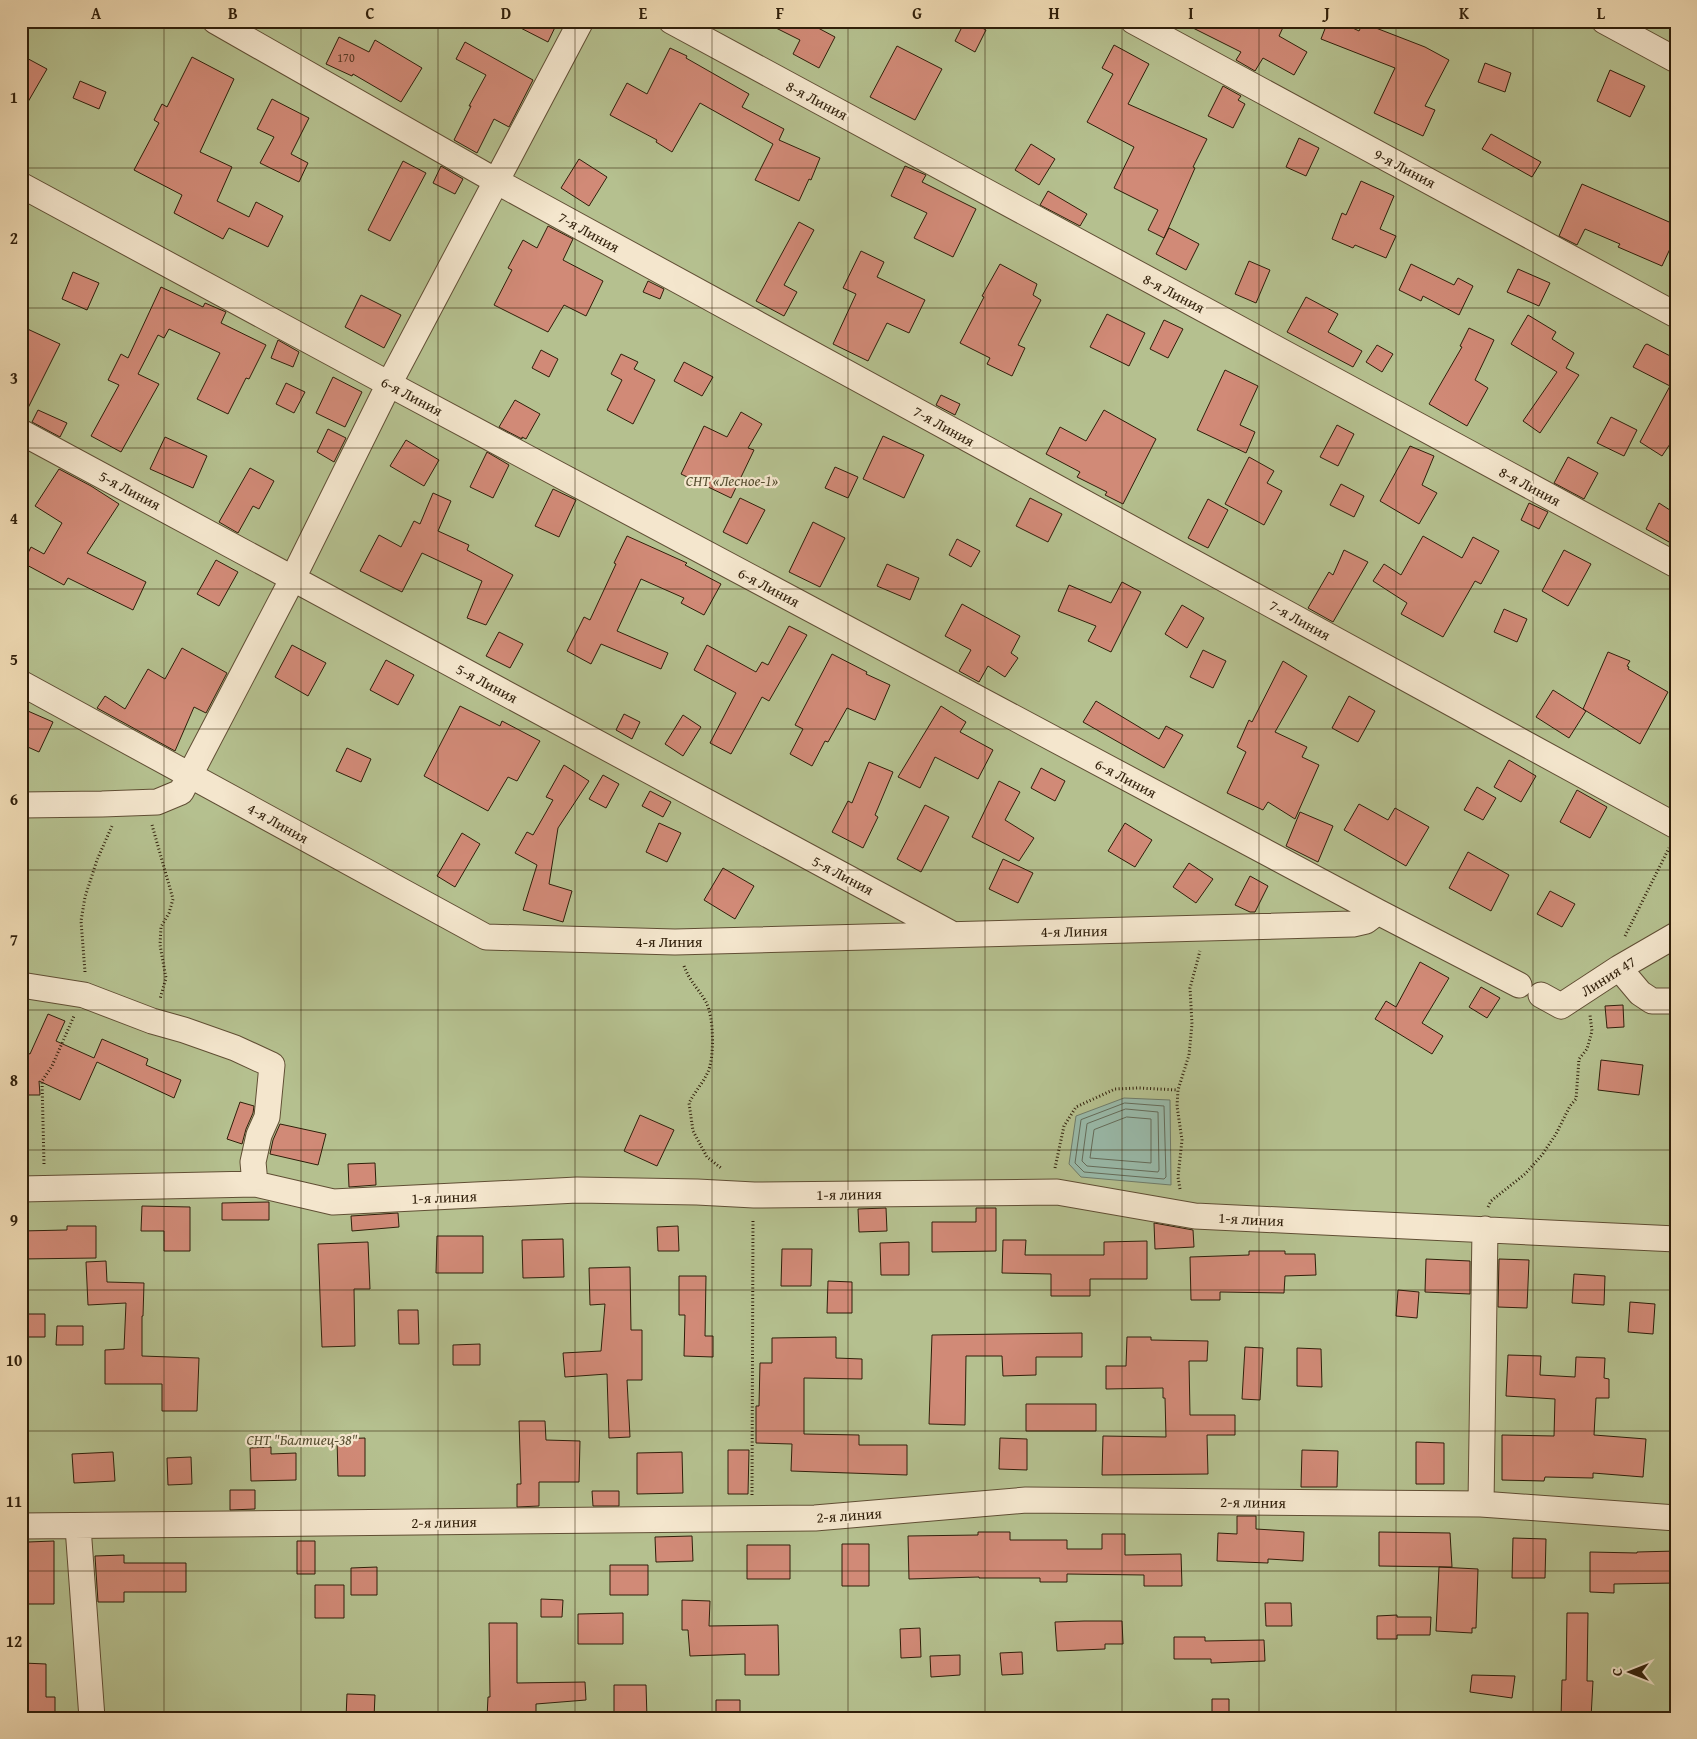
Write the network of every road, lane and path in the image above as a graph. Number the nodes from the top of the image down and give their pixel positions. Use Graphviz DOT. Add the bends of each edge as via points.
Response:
graph roads {
  1 [pos="215,21"];
  2 [pos="581,21"];
  3 [pos="671,21"];
  4 [pos="1133,21"];
  5 [pos="1604,21"];
  6 [pos="1676,60"];
  7 [pos="496,182"];
  8 [pos="21,185"];
  9 [pos="1676,315"];
  10 [pos="390,384"];
  11 [pos="21,432"];
  12 [pos="1676,565"];
  13 [pos="293,578"];
  14 [pos="21,684"];
  15 [pos="190,775"];
  16 [pos="157,802"];
  17 [pos="117,804"];
  18 [pos="21,805"];
  19 [pos="1674,834"];
  20 [pos="1378,912"];
  21 [pos="1200,928"];
  22 [pos="952,934"];
  23 [pos="1676,935"];
  24 [pos="675,942"];
  25 [pos="1619,968"];
  26 [pos="21,985"];
  27 [pos="1588,989"];
  28 [pos="1530,990"];
  29 [pos="84,995"];
  30 [pos="1676,1001"];
  31 [pos="152,1021"];
  32 [pos="1178,1090"];
  33 [pos="255,1184"];
  34 [pos="33,1189"];
  35 [pos="1050,1192"];
  36 [pos="743,1195"];
  37 [pos="1188,1215"];
  38 [pos="1485,1229"];
  39 [pos="1676,1239"];
  40 [pos="1481,1504"];
  41 [pos="752,1518"];
  42 [pos="1676,1518"];
  43 [pos="21,1526"];
  44 [pos="78,1527"];
  45 [pos="92,1718"];
  1 -- 7 [label="street, 7-я Линия"];
  2 -- 7 [label="street"];
  3 -- 12 [label="street, 8-я Линия"];
  4 -- 9 [label="street, 9-я Линия"];
  5 -- 6 [label="street"];
  7 -- 10 [label="street"];
  7 -- 19 [label="street, 7-я Линия"];
  8 -- 10 [label="street, 6-я Линия"];
  10 -- 13 [label="street"];
  10 -- 20 [label="street, 6-я Линия"];
  11 -- 13 [label="street, 5-я Линия"];
  13 -- 15 [label="street"];
  13 -- 22 [label="street, 5-я Линия"];
  14 -- 15 [label="street, 4-я Линия"];
  15 -- 16 [label="street" via="181,792"];
  15 -- 24 [label="street, 4-я Линия" via="486,937"];
  16 -- 17 [label="street"];
  16 -- 31 [label="path" via="152,824 172,899 161,927 160,946 166,978"];
  17 -- 18 [label="street"];
  17 -- 29 [label="path" via="111,829 97,860 81,921 86,981"];
  19 -- 25 [label="path" via="1619,948"];
  20 -- 21 [label="street, 4-я Линия" via="1366,921 1353,924"];
  20 -- 28 [label="street, 6-я Линия"];
  21 -- 22 [label="street, 4-я Линия"];
  21 -- 32 [label="path" via="1200,954 1190,988 1192,1024 1189,1055"];
  22 -- 24 [label="street, 4-я Линия"];
  23 -- 25 [label="street, Линия 47"];
  24 -- 36 [label="path" via="688,979 707,1003 712,1025 708,1073 688,1103 693,1131 707,1156 731,1178"];
  25 -- 27 [label="street, Линия 47"];
  25 -- 30 [label="street" via="1640,993 1652,1001"];
  26 -- 29 [label="street"];
  27 -- 28 [label="street, Линия 47" via="1561,1006"];
  27 -- 38 [label="path" via="1592,1031 1587,1049 1579,1059 1576,1099 1542,1155 1525,1174 1491,1201"];
  29 -- 31 [label="street"];
  29 -- 34 [label="path" via="42,1081"];
  31 -- 33 [label="street" via="235,1048 272,1065 267,1117 259,1135 254,1162"];
  32 -- 35 [label="path" via="1115,1089 1076,1107 1064,1126"];
  32 -- 37 [label="path" via="1182,1140 1178,1177"];
  33 -- 34 [label="street, 1-я линия"];
  33 -- 36 [label="street, 1-я линия" via="332,1202 577,1190"];
  35 -- 36 [label="street, 1-я линия"];
  35 -- 37 [label="street, 1-я линия"];
  36 -- 41 [label="path"];
  37 -- 38 [label="street, 1-я линия"];
  38 -- 39 [label="street, 1-я линия"];
  38 -- 40 [label="street"];
  40 -- 41 [label="street, 2-я линия" via="1026,1500 815,1518"];
  40 -- 42 [label="street, 2-я линия"];
  41 -- 44 [label="street, 2-я линия"];
  43 -- 44 [label="street, 2-я линия"];
  44 -- 45 [label="street"];
}
